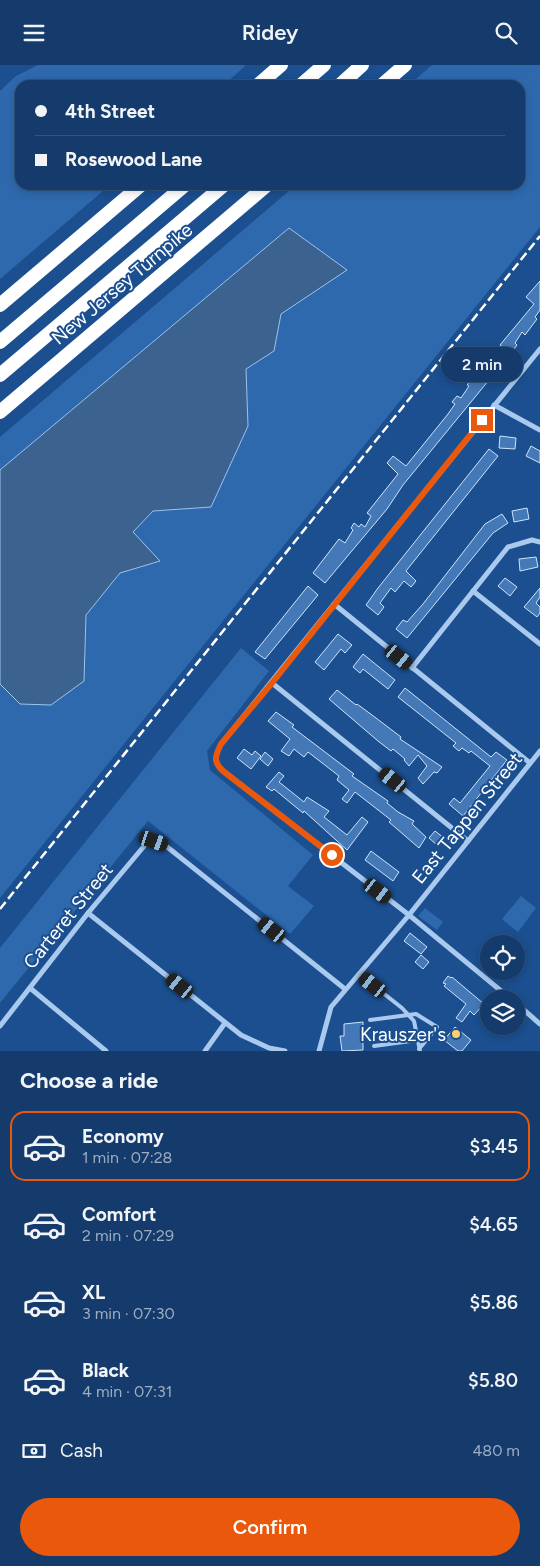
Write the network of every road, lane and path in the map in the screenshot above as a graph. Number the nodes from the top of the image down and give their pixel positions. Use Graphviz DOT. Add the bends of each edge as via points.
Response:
graph roads {
  1 [pos="281,65"];
  2 [pos="324,65"];
  3 [pos="362,65"];
  4 [pos="405,65"];
  5 [pos="264,80"];
  6 [pos="307,80"];
  7 [pos="346,80"];
  8 [pos="388,80"];
  9 [pos="135,190"];
  10 [pos="179,190"];
  11 [pos="218,190"];
  12 [pos="261,190"];
  13 [pos="0,305"];
  14 [pos="0,342"];
  15 [pos="540,349"];
  16 [pos="0,375"];
  17 [pos="494,405"];
  18 [pos="0,412"];
  19 [pos="540,430"];
  20 [pos="540,542"];
  21 [pos="473,591"];
  22 [pos="334,604"];
  23 [pos="540,644"];
  24 [pos="412,668"];
  25 [pos="272,683"];
  26 [pos="540,751"];
  27 [pos="530,763"];
  28 [pos="468,841"];
  29 [pos="88,913"];
  30 [pos="409,915"];
  31 [pos="359,974"];
  32 [pos="30,988"];
  33 [pos="345,989"];
  34 [pos="500,990"];
  35 [pos="525,1011"];
  36 [pos="409,1015"];
  37 [pos="370,1020"];
  38 [pos="226,1023"];
  39 [pos="540,1024"];
  40 [pos="0,1026"];
  41 [pos="418,1040"];
  42 [pos="374,1046"];
  43 [pos="420,1050"];
  44 [pos="106,1051"];
  45 [pos="205,1051"];
  46 [pos="285,1051"];
  47 [pos="319,1051"];
  1 -- 5 [label="highway"];
  2 -- 6 [label="highway"];
  3 -- 7 [label="highway"];
  4 -- 8 [label="highway"];
  9 -- 13 [label="highway"];
  10 -- 14 [label="highway, New Jersey Turnpike"];
  11 -- 16 [label="highway, New Jersey Turnpike"];
  12 -- 18 [label="highway, New Jersey Turnpike"];
  15 -- 17 [label="street"];
  17 -- 19 [label="street"];
  17 -- 22 [label="street"];
  20 -- 21 [label="street" via="532,540 508,547"];
  21 -- 23 [label="street"];
  21 -- 24 [label="street"];
  22 -- 24 [label="street"];
  22 -- 25 [label="street"];
  24 -- 27 [label="street"];
  25 -- 28 [label="street"];
  25 -- 30 [label="street" via="221,744 215,755 217,765"];
  26 -- 27 [label="street, East Tappen Street"];
  27 -- 28 [label="street, East Tappen Street"];
  28 -- 30 [label="street, East Tappen Street"];
  29 -- 32 [label="street, Carteret Street"];
  29 -- 33 [label="street, Carteret Street" via="145,845 154,841 168,847"];
  29 -- 38 [label="street"];
  30 -- 31 [label="street, East Tappen Street"];
  30 -- 34 [label="street"];
  31 -- 33 [label="street, East Tappen Street"];
  31 -- 36 [label="lane"];
  32 -- 40 [label="street, Carteret Street"];
  32 -- 44 [label="street"];
  33 -- 47 [label="street, East Tappen Street" via="331,1007"];
  35 -- 39 [label="street"];
  36 -- 37 [label="lane"];
  36 -- 41 [label="lane" via="417,1027"];
  36 -- 43 [label="lane" via="422,1016 437,1027"];
  38 -- 45 [label="street"];
  38 -- 46 [label="street" via="261,1045"];
  41 -- 42 [label="lane"];
  41 -- 43 [label="lane"];
}
